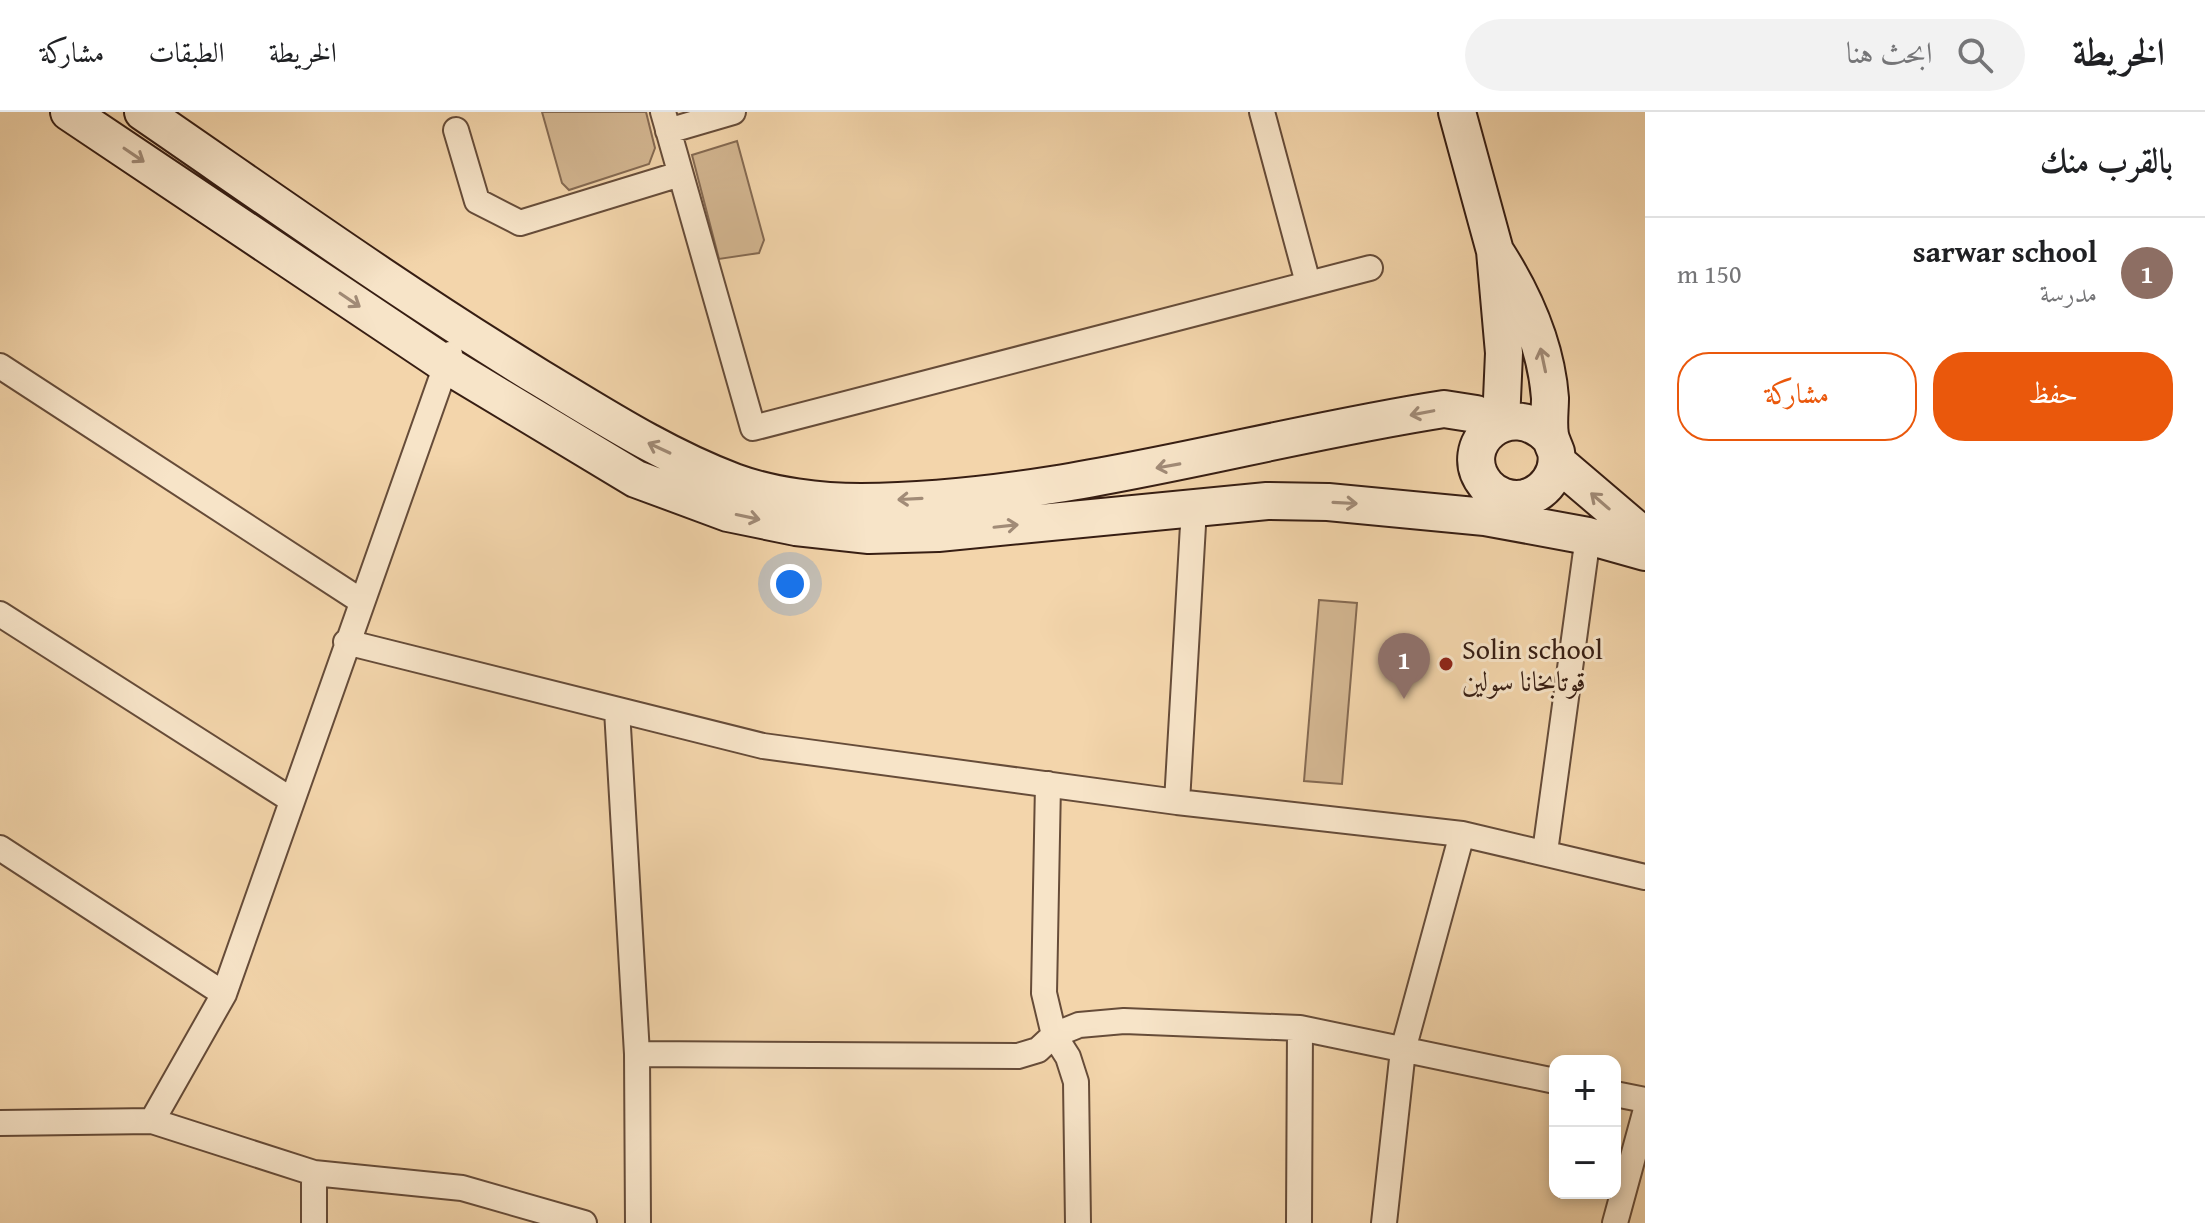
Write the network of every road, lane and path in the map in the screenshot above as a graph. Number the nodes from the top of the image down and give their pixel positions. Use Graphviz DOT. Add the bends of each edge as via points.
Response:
graph roads {
  1 [pos="69,112"];
  2 [pos="143,112"];
  3 [pos="733,112"];
  4 [pos="1262,112"];
  5 [pos="1457,112"];
  6 [pos="666,122"];
  7 [pos="456,130"];
  8 [pos="680,174"];
  9 [pos="1495,251"];
  10 [pos="1370,268"];
  11 [pos="1308,283"];
  12 [pos="461,330"];
  13 [pos="445,364"];
  14 [pos="0,366"];
  15 [pos="1498,424"];
  16 [pos="1553,450"];
  17 [pos="1516,497"];
  18 [pos="1194,508"];
  19 [pos="1451,513"];
  20 [pos="1588,536"];
  21 [pos="1645,537"];
  22 [pos="1645,552"];
  23 [pos="361,601"];
  24 [pos="0,614"];
  25 [pos="346,642"];
  26 [pos="617,710"];
  27 [pos="1048,784"];
  28 [pos="290,799"];
  29 [pos="1177,802"];
  30 [pos="1462,834"];
  31 [pos="0,848"];
  32 [pos="1545,852"];
  33 [pos="1645,877"];
  34 [pos="224,994"];
  35 [pos="1300,1028"];
  36 [pos="1054,1035"];
  37 [pos="1403,1050"];
  38 [pos="637,1054"];
  39 [pos="1549,1080"];
  40 [pos="1621,1095"];
  41 [pos="1645,1100"];
  42 [pos="1645,1113"];
  43 [pos="152,1121"];
  44 [pos="0,1123"];
  45 [pos="314,1173"];
  46 [pos="314,1223"];
  47 [pos="584,1223"];
  48 [pos="638,1223"];
  49 [pos="1078,1223"];
  50 [pos="1299,1223"];
  51 [pos="1384,1223"];
  52 [pos="1615,1223"];
  1 -- 13 [label="main road, one-way"];
  2 -- 12 [label="main road"];
  3 -- 6 [label="street"];
  4 -- 11 [label="street"];
  5 -- 9 [label="main road"];
  6 -- 8 [label="street"];
  7 -- 8 [label="street" via="477,201 520,223"];
  8 -- 11 [label="street" via="753,428"];
  9 -- 15 [label="main road" via="1504,353"];
  16 -- 9 [label="main road, one-way" via="1544,358 1527,308"];
  10 -- 11 [label="street"];
  12 -- 13 [label="street"];
  15 -- 12 [label="main road, one-way" via="1444,409 1175,465 1038,487 858,502 737,483 652,445"];
  13 -- 18 [label="main road, one-way" via="636,479 728,513 796,527 869,535 938,533"];
  13 -- 23 [label="street"];
  14 -- 23 [label="street"];
  15 -- 16 [label="main road" via="1529,422"];
  15 -- 17 [label="main road" via="1481,442 1477,464 1486,485"];
  16 -- 17 [label="main road" via="1552,477 1543,490"];
  21 -- 16 [label="main road, one-way"];
  17 -- 19 [label="main road" via="1476,499"];
  17 -- 20 [label="main road"];
  18 -- 19 [label="main road, one-way" via="1328,502"];
  18 -- 29 [label="street"];
  19 -- 20 [label="main road"];
  20 -- 22 [label="main road"];
  20 -- 32 [label="street"];
  23 -- 25 [label="street"];
  24 -- 28 [label="street"];
  25 -- 26 [label="street"];
  25 -- 28 [label="street"];
  26 -- 27 [label="street" via="763,746"];
  26 -- 38 [label="street"];
  27 -- 29 [label="street"];
  27 -- 36 [label="street" via="1044,993"];
  28 -- 34 [label="street"];
  29 -- 30 [label="street"];
  30 -- 32 [label="street"];
  30 -- 37 [label="street"];
  31 -- 34 [label="street"];
  32 -- 33 [label="street"];
  34 -- 43 [label="street"];
  35 -- 36 [label="street" via="1124,1021 1079,1025"];
  35 -- 37 [label="street"];
  35 -- 50 [label="street"];
  36 -- 38 [label="street" via="1038,1050 1018,1056"];
  36 -- 49 [label="street" via="1076,1082"];
  37 -- 39 [label="street"];
  37 -- 51 [label="street"];
  38 -- 48 [label="street"];
  40 -- 41 [label="street"];
  42 -- 52 [label="street"];
  43 -- 44 [label="street"];
  43 -- 45 [label="street"];
  45 -- 46 [label="street"];
  45 -- 47 [label="street" via="462,1188"];
}
